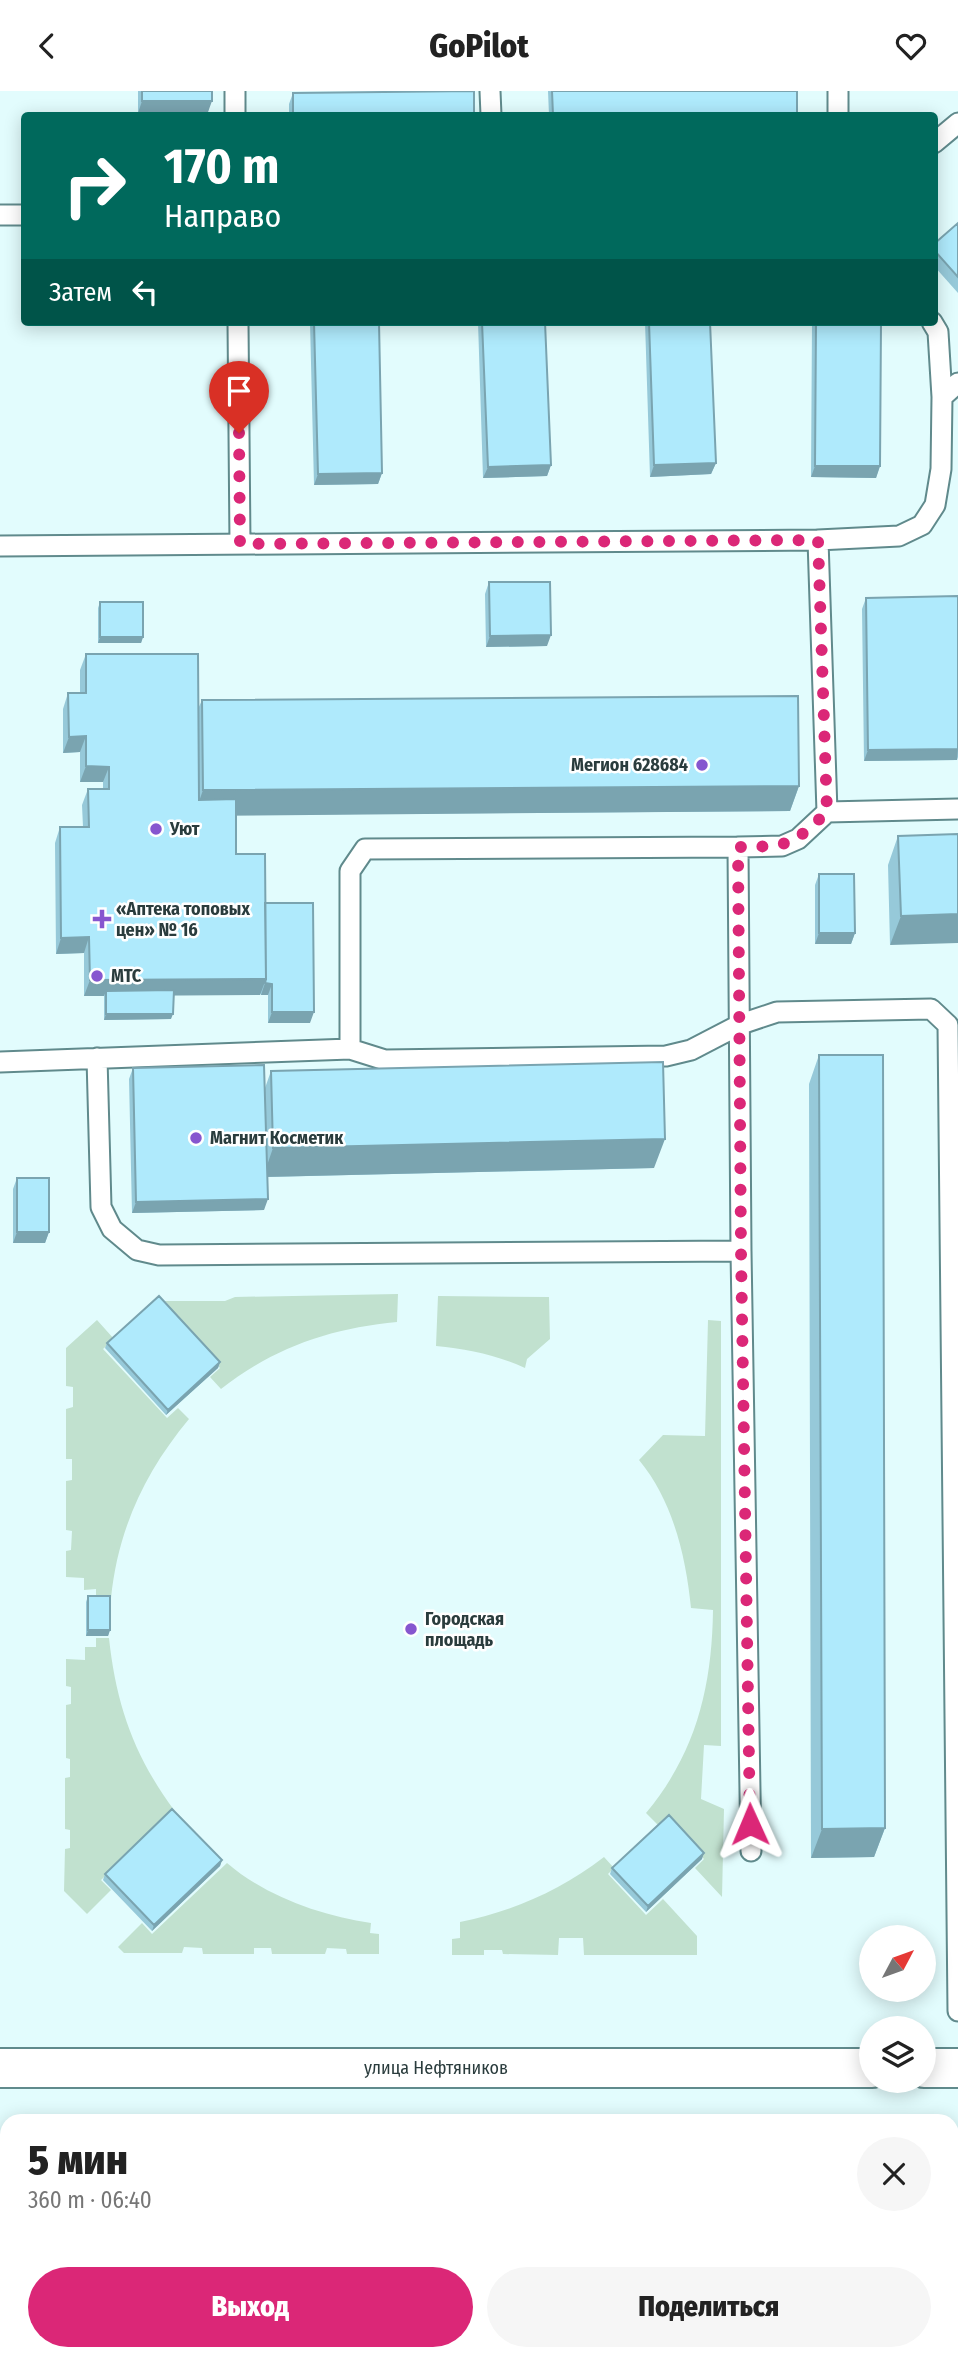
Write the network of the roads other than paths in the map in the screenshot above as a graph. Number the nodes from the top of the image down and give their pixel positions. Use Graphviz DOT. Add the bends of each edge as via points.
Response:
graph roads {
  1 [pos="235,91"];
  2 [pos="490,91"];
  3 [pos="838,91"];
  4 [pos="235,112"];
  5 [pos="491,112"];
  6 [pos="838,112"];
  7 [pos="958,124"];
  8 [pos="938,140"];
  9 [pos="0,215"];
  10 [pos="21,215"];
  11 [pos="238,326"];
  12 [pos="934,326"];
  13 [pos="958,383"];
  14 [pos="942,397"];
  15 [pos="818,540"];
  16 [pos="240,544"];
  17 [pos="0,546"];
  18 [pos="958,809"];
  19 [pos="827,812"];
  20 [pos="738,847"];
  21 [pos="741,1024"];
  22 [pos="350,1049"];
  23 [pos="97,1058"];
  24 [pos="0,1062"];
  25 [pos="741,1251"];
  26 [pos="751,1851"];
  27 [pos="958,2011"];
  28 [pos="0,2068"];
  29 [pos="859,2068"];
  30 [pos="936,2068"];
  31 [pos="958,2068"];
  1 -- 4 [label="lane"];
  2 -- 5 [label="lane"];
  3 -- 6 [label="lane"];
  7 -- 8 [label="lane"];
  9 -- 10 [label="lane"];
  11 -- 16 [label="lane"];
  12 -- 14 [label="lane"];
  13 -- 14 [label="lane"];
  14 -- 15 [label="lane" via="941,468 935,505 922,524 899,536"];
  15 -- 16 [label="lane"];
  15 -- 19 [label="lane"];
  16 -- 17 [label="lane"];
  18 -- 19 [label="lane"];
  19 -- 20 [label="lane" via="782,846"];
  20 -- 21 [label="lane"];
  20 -- 22 [label="lane" via="366,849 349,871"];
  21 -- 22 [label="lane" via="691,1050 666,1056 385,1061"];
  21 -- 25 [label="lane"];
  21 -- 27 [label="lane" via="777,1012 930,1009 948,1025"];
  22 -- 23 [label="lane"];
  23 -- 24 [label="lane"];
  23 -- 25 [label="lane" via="100,1207 112,1229 137,1251 159,1255"];
  25 -- 26 [label="lane"];
  28 -- 29 [label="main road, улица Нефтяников"];
  30 -- 31 [label="main road"];
}
